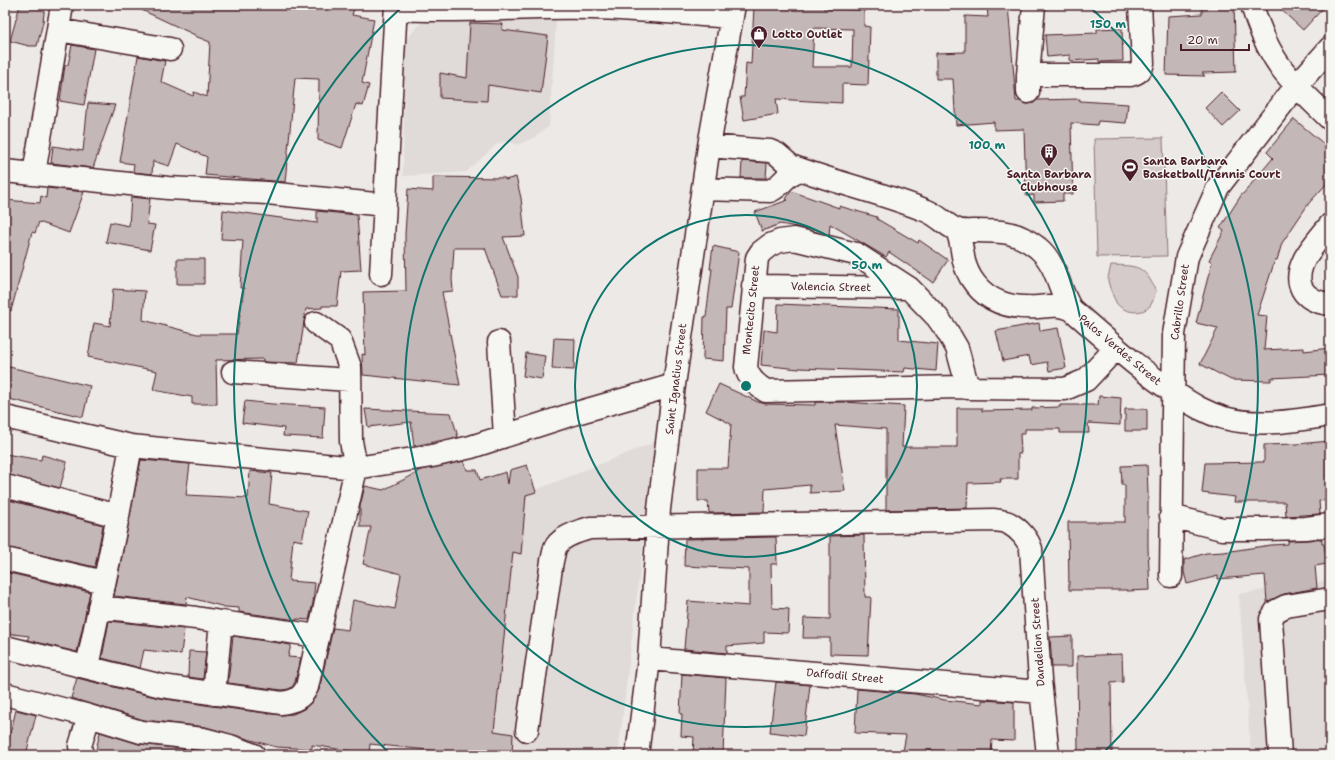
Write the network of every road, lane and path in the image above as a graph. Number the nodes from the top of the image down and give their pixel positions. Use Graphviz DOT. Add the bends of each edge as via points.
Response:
graph roads {
  1 [pos="62,5"];
  2 [pos="1034,5"];
  3 [pos="1140,5"];
  4 [pos="1252,5"];
  5 [pos="396,7"];
  6 [pos="733,11"];
  7 [pos="58,30"];
  8 [pos="1330,48"];
  9 [pos="170,50"];
  10 [pos="1297,85"];
  11 [pos="1330,119"];
  12 [pos="709,146"];
  13 [pos="802,170"];
  14 [pos="5,171"];
  15 [pos="34,174"];
  16 [pos="703,189"];
  17 [pos="385,206"];
  18 [pos="1330,224"];
  19 [pos="956,229"];
  20 [pos="381,274"];
  21 [pos="753,286"];
  22 [pos="909,288"];
  23 [pos="1330,304"];
  24 [pos="1071,309"];
  25 [pos="316,323"];
  26 [pos="498,342"];
  27 [pos="1116,348"];
  28 [pos="232,372"];
  29 [pos="350,380"];
  30 [pos="674,385"];
  31 [pos="968,388"];
  32 [pos="1172,392"];
  33 [pos="1330,415"];
  34 [pos="5,417"];
  35 [pos="505,436"];
  36 [pos="130,446"];
  37 [pos="356,468"];
  38 [pos="5,486"];
  39 [pos="118,516"];
  40 [pos="1171,516"];
  41 [pos="1330,525"];
  42 [pos="658,526"];
  43 [pos="5,559"];
  44 [pos="1171,576"];
  45 [pos="104,582"];
  46 [pos="1330,599"];
  47 [pos="99,606"];
  48 [pos="221,622"];
  49 [pos="318,636"];
  50 [pos="5,647"];
  51 [pos="649,659"];
  52 [pos="87,667"];
  53 [pos="1041,692"];
  54 [pos="5,694"];
  55 [pos="214,694"];
  56 [pos="89,716"];
  57 [pos="527,730"];
  58 [pos="82,755"];
  59 [pos="254,755"];
  60 [pos="637,755"];
  61 [pos="1048,755"];
  62 [pos="1280,755"];
  1 -- 7 [label="street"];
  2 -- 3 [label="street" via="1028,83 1130,75 1138,72 1143,63"];
  4 -- 10 [label="street" via="1274,57"];
  5 -- 6 [label="street" via="430,11 592,8"];
  5 -- 17 [label="street"];
  6 -- 12 [label="street, Saint Ignatius Street"];
  7 -- 9 [label="street"];
  7 -- 15 [label="street"];
  8 -- 10 [label="street, Cabrillo Street"];
  10 -- 11 [label="street"];
  10 -- 32 [label="street, Cabrillo Street" via="1218,188 1187,257 1174,334"];
  12 -- 13 [label="street, Palos Verdes Street" via="770,151"];
  12 -- 16 [label="street, Saint Ignatius Street"];
  13 -- 16 [label="street" via="790,174 770,191"];
  13 -- 19 [label="street, Palos Verdes Street" via="902,202 930,213"];
  14 -- 15 [label="street"];
  15 -- 17 [label="street" via="168,188 267,193"];
  16 -- 30 [label="street, Saint Ignatius Street"];
  17 -- 20 [label="street"];
  18 -- 23 [label="street" via="1306,256 1299,278 1302,291 1308,297"];
  19 -- 24 [label="street, Palos Verdes Street" via="1014,234 1038,248 1054,269 1065,300"];
  19 -- 24 [label="street, Palos Verdes Street" via="967,271 972,280 994,301 1020,308 1055,305"];
  21 -- 22 [label="street, Valencia Street"];
  21 -- 22 [label="street, Montecito Street" via="756,260 761,252 780,241 794,239 856,254"];
  21 -- 31 [label="street, Montecito Street" via="746,367 752,380 766,391"];
  22 -- 31 [label="street, Montecito Street" via="947,330 959,353"];
  24 -- 27 [label="street, Palos Verdes Street"];
  25 -- 29 [label="street" via="340,340 350,368"];
  26 -- 35 [label="street"];
  27 -- 31 [label="street, Montecito Street" via="1086,380 1065,389"];
  27 -- 32 [label="street, Palos Verdes Street" via="1148,376"];
  28 -- 29 [label="street"];
  29 -- 37 [label="street" via="351,441"];
  30 -- 35 [label="street"];
  30 -- 42 [label="street, Saint Ignatius Street"];
  32 -- 33 [label="street, Palos Verdes Street" via="1202,411 1240,421 1290,421"];
  32 -- 40 [label="street, Cabrillo Street"];
  34 -- 36 [label="street"];
  35 -- 37 [label="street" via="432,456"];
  36 -- 37 [label="street"];
  36 -- 39 [label="street"];
  37 -- 49 [label="street"];
  38 -- 39 [label="street"];
  39 -- 45 [label="street"];
  40 -- 41 [label="street" via="1222,529 1306,528"];
  40 -- 44 [label="street, Cabrillo Street"];
  42 -- 51 [label="street, Saint Ignatius Street"];
  42 -- 53 [label="street, Dandelion Street" via="974,519 1009,523 1030,545 1032,554"];
  42 -- 57 [label="street" via="590,528 567,537 556,547"];
  43 -- 45 [label="street"];
  45 -- 47 [label="street"];
  46 -- 62 [label="street" via="1286,606 1276,611 1271,619"];
  47 -- 48 [label="street"];
  47 -- 52 [label="street"];
  48 -- 49 [label="street"];
  48 -- 55 [label="street"];
  49 -- 55 [label="street" via="307,687 303,695 295,701 282,703"];
  50 -- 52 [label="street"];
  51 -- 53 [label="street, Daffodil Street"];
  51 -- 60 [label="street, Saint Ignatius Street"];
  52 -- 55 [label="street" via="162,686"];
  53 -- 61 [label="street, Dandelion Street"];
  54 -- 56 [label="street"];
  56 -- 58 [label="street" via="80,746"];
  56 -- 59 [label="street" via="141,732 203,739"];
}
